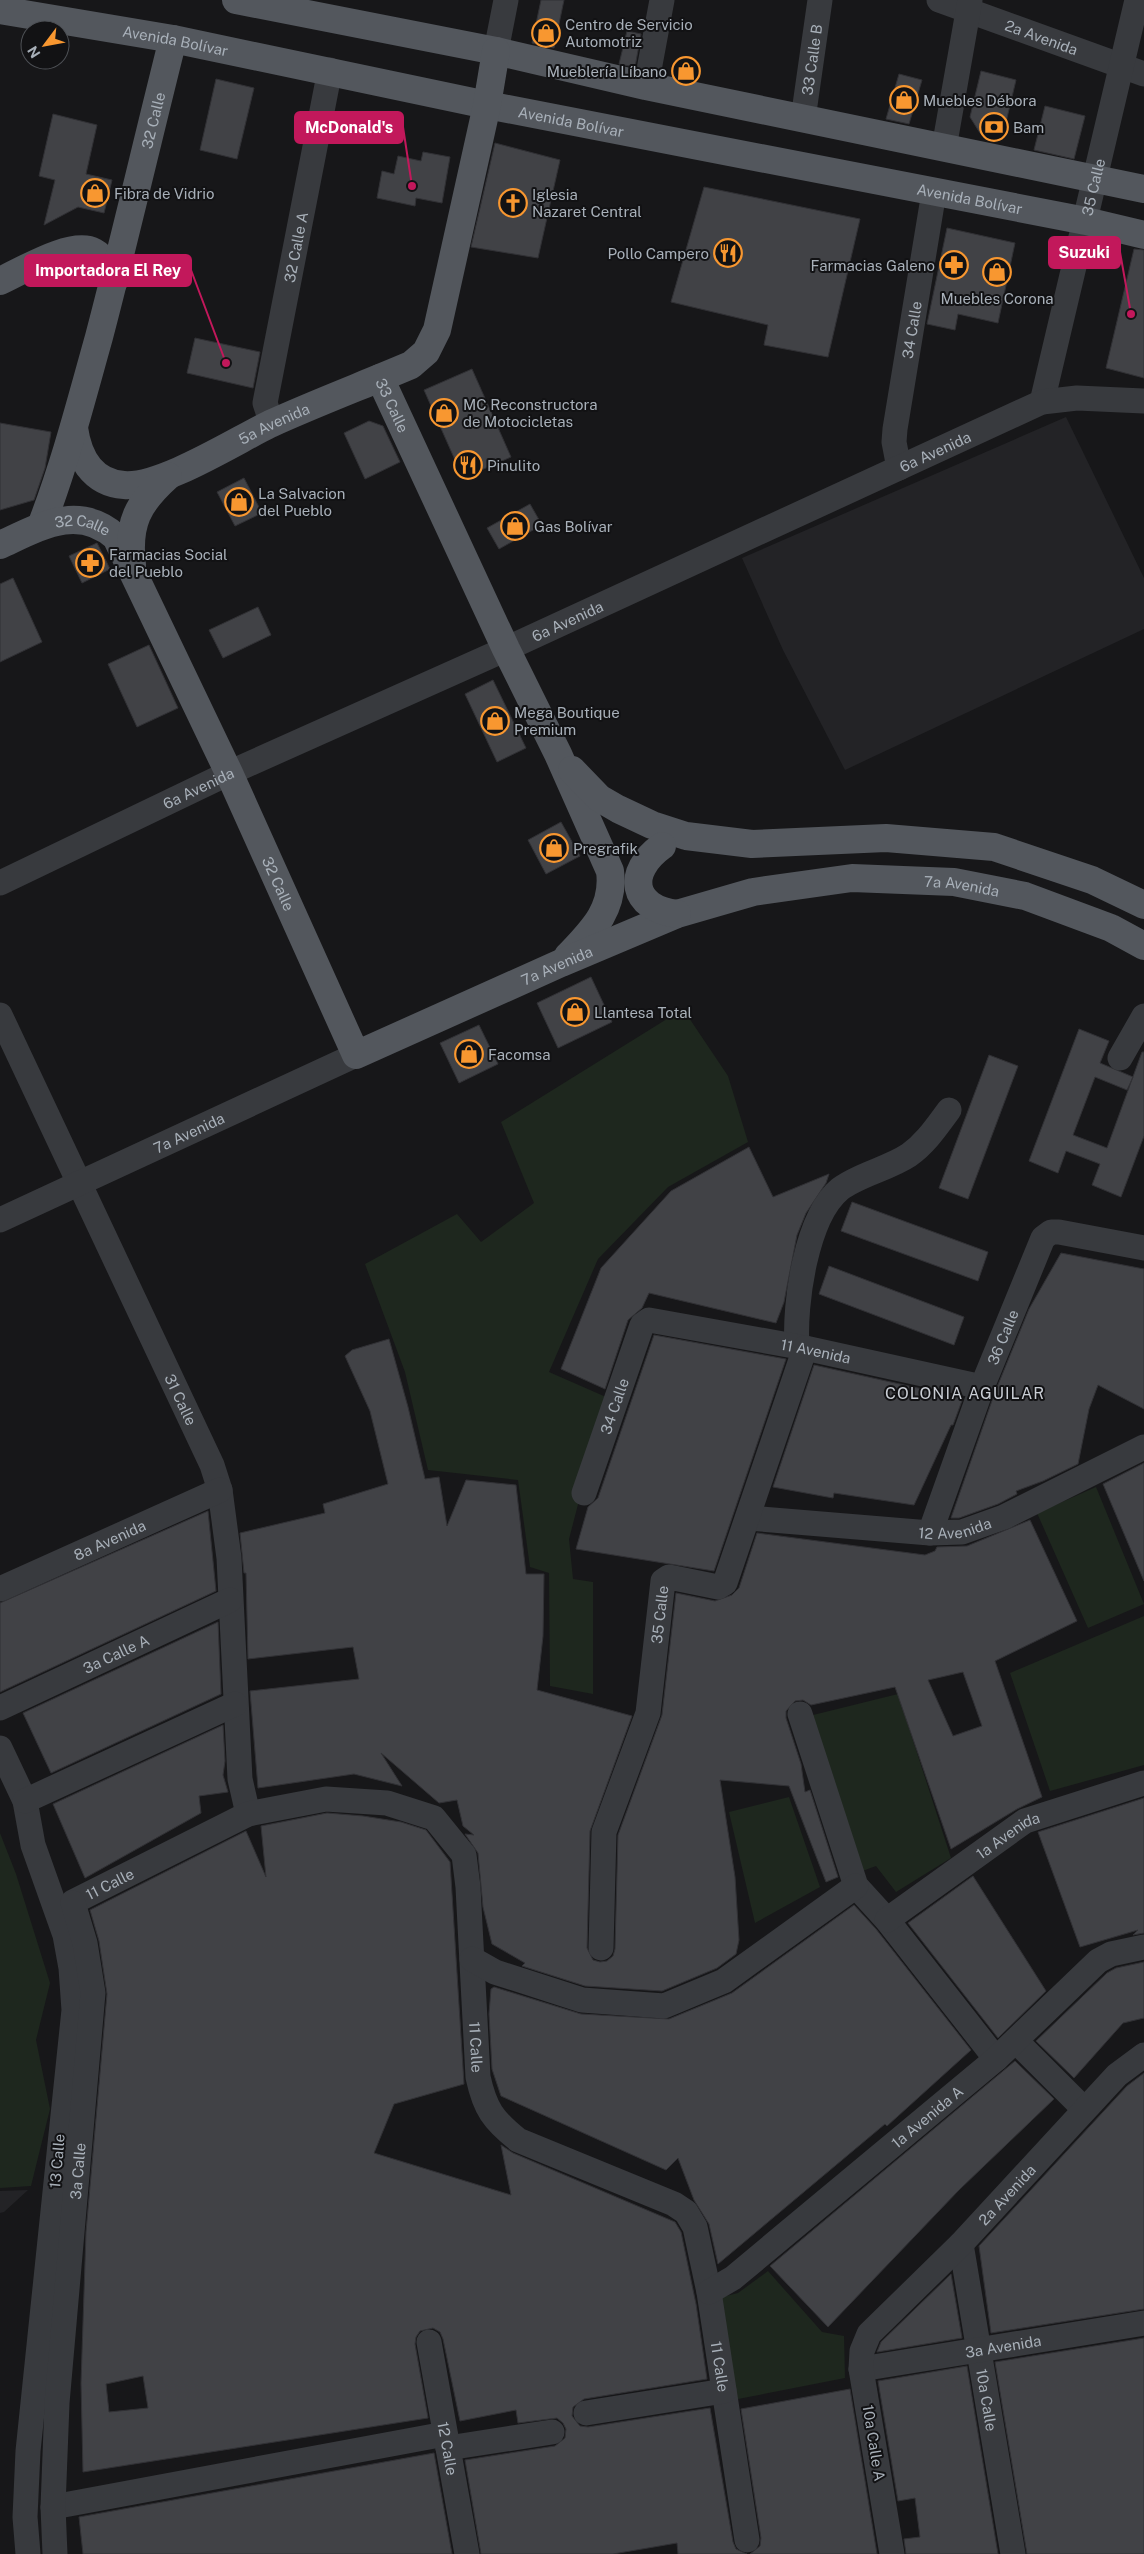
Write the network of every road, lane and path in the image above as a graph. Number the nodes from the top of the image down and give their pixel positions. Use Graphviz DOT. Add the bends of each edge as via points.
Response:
graph roads {
  1 [pos="236,0"];
  2 [pos="506,0"];
  3 [pos="662,0"];
  4 [pos="820,0"];
  5 [pos="939,0"];
  6 [pos="1137,0"];
  7 [pos="969,6"];
  8 [pos="0,10"];
  9 [pos="173,38"];
  10 [pos="496,51"];
  11 [pos="1121,65"];
  12 [pos="330,70"];
  13 [pos="1144,74"];
  14 [pos="646,86"];
  15 [pos="487,105"];
  16 [pos="803,119"];
  17 [pos="944,148"];
  18 [pos="1096,178"];
  19 [pos="1144,189"];
  20 [pos="934,192"];
  21 [pos="1086,221"];
  22 [pos="1144,235"];
  23 [pos="0,281"];
  24 [pos="114,281"];
  25 [pos="380,378"];
  26 [pos="1144,401"];
  27 [pos="1042,402"];
  28 [pos="272,424"];
  29 [pos="74,428"];
  30 [pos="899,468"];
  31 [pos="172,473"];
  32 [pos="41,526"];
  33 [pos="0,545"];
  34 [pos="133,568"];
  35 [pos="506,649"];
  36 [pos="558,754"];
  37 [pos="229,773"];
  38 [pos="599,798"];
  39 [pos="752,844"];
  40 [pos="662,846"];
  41 [pos="0,883"];
  42 [pos="1144,905"];
  43 [pos="677,914"];
  44 [pos="1144,946"];
  45 [pos="561,963"];
  46 [pos="0,1015"];
  47 [pos="1144,1016"];
  48 [pos="356,1055"];
  49 [pos="1120,1058"];
  50 [pos="949,1110"];
  51 [pos="80,1183"];
  52 [pos="0,1220"];
  53 [pos="1144,1248"];
  54 [pos="649,1320"];
  55 [pos="801,1348"];
  56 [pos="982,1387"];
  57 [pos="1144,1446"];
  58 [pos="220,1490"];
  59 [pos="584,1493"];
  60 [pos="748,1518"];
  61 [pos="930,1533"];
  62 [pos="0,1589"];
  63 [pos="230,1600"];
  64 [pos="235,1704"];
  65 [pos="0,1708"];
  66 [pos="800,1714"];
  67 [pos="0,1748"];
  68 [pos="1144,1783"];
  69 [pos="25,1802"];
  70 [pos="248,1814"];
  71 [pos="856,1886"];
  72 [pos="73,1902"];
  73 [pos="887,1920"];
  74 [pos="1144,1947"];
  75 [pos="602,1948"];
  76 [pos="472,1959"];
  77 [pos="1016,2041"];
  78 [pos="1144,2055"];
  79 [pos="996,2059"];
  80 [pos="77,2060"];
  81 [pos="1084,2110"];
  82 [pos="961,2244"];
  83 [pos="708,2292"];
  84 [pos="1144,2323"];
  85 [pos="869,2334"];
  86 [pos="430,2342"];
  87 [pos="980,2350"];
  88 [pos="861,2369"];
  89 [pos="724,2391"];
  90 [pos="586,2413"];
  91 [pos="552,2432"];
  92 [pos="446,2441"];
  93 [pos="53,2507"];
  94 [pos="746,2540"];
  95 [pos="28,2554"];
  96 [pos="55,2554"];
  97 [pos="467,2554"];
  98 [pos="892,2554"];
  99 [pos="1013,2554"];
  1 -- 10 [label="main road"];
  2 -- 10 [label="street, 33 Calle"];
  3 -- 14 [label="street"];
  4 -- 16 [label="street, 33 Calle B"];
  5 -- 7 [label="street, 2a Avenida"];
  6 -- 11 [label="street, 35 Calle"];
  7 -- 11 [label="street, 2a Avenida"];
  7 -- 17 [label="street"];
  8 -- 9 [label="main road, Avenida Bolívar"];
  9 -- 12 [label="main road, Avenida Bolívar"];
  9 -- 24 [label="main road, 32 Calle"];
  10 -- 14 [label="main road"];
  10 -- 15 [label="main road, 33 Calle"];
  11 -- 13 [label="street, 2a Avenida"];
  11 -- 18 [label="street, 35 Calle"];
  12 -- 15 [label="main road, Avenida Bolívar"];
  12 -- 28 [label="street, 32 Calle A" via="266,403"];
  14 -- 16 [label="main road"];
  15 -- 20 [label="main road, Avenida Bolívar"];
  15 -- 25 [label="main road, 33 Calle" via="437,330 426,352 411,365"];
  16 -- 17 [label="main road"];
  17 -- 18 [label="main road"];
  18 -- 19 [label="main road"];
  18 -- 21 [label="street, 35 Calle"];
  20 -- 21 [label="main road, Avenida Bolívar"];
  20 -- 30 [label="street, 34 Calle" via="894,429"];
  21 -- 22 [label="main road, Avenida Bolívar"];
  21 -- 27 [label="street, 35 Calle"];
  23 -- 24 [label="main road" via="77,248 99,256"];
  24 -- 29 [label="main road, 32 Calle"];
  25 -- 28 [label="main road, 5a Avenida"];
  25 -- 35 [label="main road, 33 Calle"];
  26 -- 27 [label="street, 6a Avenida" via="1083,398"];
  27 -- 30 [label="street, 6a Avenida"];
  28 -- 31 [label="main road, 5a Avenida"];
  29 -- 31 [label="main road, 5a Avenida" via="83,460 103,479 126,486"];
  29 -- 32 [label="main road, 32 Calle"];
  30 -- 35 [label="street, 6a Avenida"];
  31 -- 34 [label="main road, 5a Avenida" via="147,496 135,515 131,544"];
  32 -- 33 [label="main road"];
  32 -- 34 [label="main road, 32 Calle" via="68,520 99,524 116,537"];
  34 -- 37 [label="main road, 32 Calle"];
  35 -- 36 [label="main road, 33 Calle"];
  35 -- 37 [label="street, 6a Avenida"];
  36 -- 38 [label="main road"];
  36 -- 45 [label="main road" via="606,863 611,884 602,916"];
  37 -- 41 [label="street, 6a Avenida"];
  37 -- 48 [label="main road, 32 Calle"];
  38 -- 39 [label="main road" via="641,821 673,833"];
  38 -- 40 [label="main road" via="635,833"];
  39 -- 40 [label="main road" via="704,850"];
  39 -- 42 [label="main road" via="886,838 994,847 1092,880"];
  40 -- 43 [label="main road" via="644,862 638,884 650,906"];
  43 -- 44 [label="main road, 7a Avenida" via="753,892 852,878 954,882 1025,896 1111,928"];
  43 -- 45 [label="main road, 7a Avenida"];
  45 -- 48 [label="main road, 7a Avenida"];
  46 -- 51 [label="street, 31 Calle"];
  47 -- 49 [label="street"];
  48 -- 51 [label="street, 7a Avenida"];
  50 -- 55 [label="street, 35 Calle" via="927,1140 907,1156 842,1188 827,1201 801,1274"];
  51 -- 52 [label="street, 7a Avenida"];
  51 -- 58 [label="street, 31 Calle" via="212,1465"];
  53 -- 56 [label="street, 36 Calle" via="1051,1232 1043,1238"];
  54 -- 55 [label="street, 11 Avenida"];
  54 -- 59 [label="street, 34 Calle" via="642,1325"];
  55 -- 56 [label="street, 11 Avenida"];
  55 -- 60 [label="street, 35 Calle"];
  56 -- 61 [label="street, 36 Calle"];
  57 -- 61 [label="street, 12 Avenida" via="1004,1517 962,1532"];
  58 -- 62 [label="street, 8a Avenida"];
  58 -- 63 [label="street, 31 Calle" via="229,1558"];
  60 -- 61 [label="street, 12 Avenida"];
  60 -- 75 [label="street, 35 Calle" via="722,1586 669,1577 663,1581 648,1713 604,1832"];
  63 -- 64 [label="street, 31 Calle"];
  63 -- 65 [label="street, 3a Calle A"];
  64 -- 69 [label="street"];
  64 -- 70 [label="street, 31 Calle" via="240,1780"];
  66 -- 71 [label="street"];
  67 -- 69 [label="street, 13 Calle"];
  68 -- 73 [label="street, 1a Avenida" via="1025,1821"];
  69 -- 72 [label="street, 3a Calle" via="46,1838"];
  69 -- 80 [label="street, 13 Calle" via="33,1845 65,1935 71,1968"];
  70 -- 72 [label="street, 11 Calle"];
  70 -- 76 [label="street, 11 Calle" via="326,1799 387,1803 434,1818 464,1855"];
  71 -- 73 [label="street"];
  71 -- 76 [label="street" via="724,1981 664,2006 582,2000 495,1972"];
  72 -- 80 [label="street, 3a Calle" via="85,1943 93,1993"];
  73 -- 79 [label="street"];
  74 -- 77 [label="street, 1a Avenida A" via="1111,1954 1098,1961"];
  76 -- 83 [label="street, 11 Calle" via="478,2077 482,2098 497,2124 518,2140 624,2182 686,2212 695,2227"];
  77 -- 79 [label="street, 1a Avenida A"];
  77 -- 81 [label="street"];
  78 -- 81 [label="street, 2a Avenida" via="1117,2075"];
  79 -- 83 [label="street, 1a Avenida A" via="733,2278"];
  80 -- 93 [label="street, 3a Calle"];
  80 -- 95 [label="street, 13 Calle" via="28,2451 25,2517"];
  81 -- 82 [label="street, 2a Avenida"];
  82 -- 85 [label="street, 2a Avenida"];
  82 -- 87 [label="street, 10a Calle"];
  83 -- 89 [label="street, 11 Calle"];
  84 -- 87 [label="street, 3a Avenida"];
  85 -- 88 [label="street, 10a Calle A" via="862,2351"];
  86 -- 92 [label="street, 12 Calle"];
  87 -- 88 [label="street, 3a Avenida"];
  87 -- 99 [label="street, 10a Calle"];
  88 -- 98 [label="street, 10a Calle A"];
  89 -- 90 [label="street"];
  89 -- 94 [label="street, 11 Calle"];
  91 -- 92 [label="street"];
  92 -- 93 [label="street"];
  92 -- 97 [label="street, 12 Calle"];
  93 -- 96 [label="street, 3a Calle"];
}
